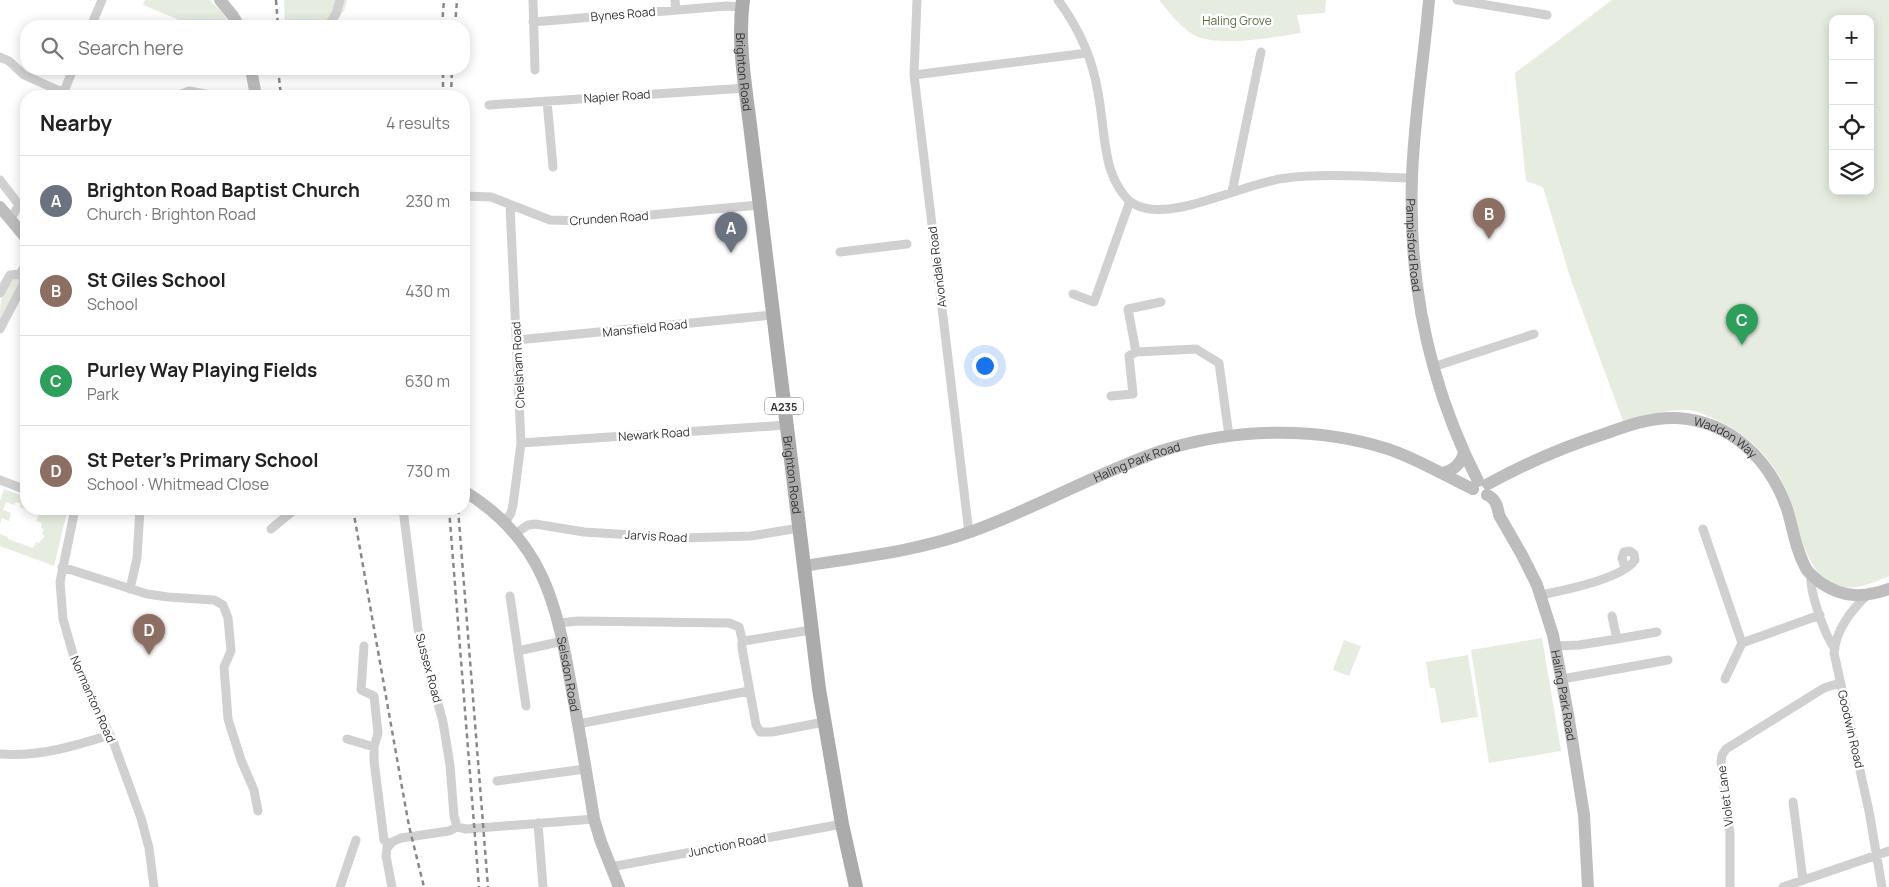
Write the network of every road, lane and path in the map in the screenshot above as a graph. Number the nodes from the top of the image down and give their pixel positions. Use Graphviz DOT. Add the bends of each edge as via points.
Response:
graph roads {
  1 [pos="102,0"];
  2 [pos="220,0"];
  3 [pos="340,0"];
  4 [pos="533,0"];
  5 [pos="675,0"];
  6 [pos="917,0"];
  7 [pos="1058,0"];
  8 [pos="1429,0"];
  9 [pos="1457,0"];
  10 [pos="743,2"];
  11 [pos="676,10"];
  12 [pos="1547,16"];
  13 [pos="94,20"];
  14 [pos="236,20"];
  15 [pos="332,20"];
  16 [pos="533,22"];
  17 [pos="1261,52"];
  18 [pos="1087,53"];
  19 [pos="0,57"];
  20 [pos="535,70"];
  21 [pos="20,71"];
  22 [pos="24,75"];
  23 [pos="71,75"];
  24 [pos="252,75"];
  25 [pos="914,76"];
  26 [pos="746,88"];
  27 [pos="58,90"];
  28 [pos="62,90"];
  29 [pos="255,90"];
  30 [pos="547,101"];
  31 [pos="489,105"];
  32 [pos="552,167"];
  33 [pos="1412,178"];
  34 [pos="0,180"];
  35 [pos="1232,192"];
  36 [pos="470,196"];
  37 [pos="1130,201"];
  38 [pos="510,205"];
  39 [pos="759,205"];
  40 [pos="0,207"];
  41 [pos="10,220"];
  42 [pos="20,231"];
  43 [pos="907,244"];
  44 [pos="840,252"];
  45 [pos="20,274"];
  46 [pos="20,290"];
  47 [pos="0,293"];
  48 [pos="1073,294"];
  49 [pos="1161,302"];
  50 [pos="0,307"];
  51 [pos="8,312"];
  52 [pos="773,315"];
  53 [pos="0,329"];
  54 [pos="1534,334"];
  55 [pos="517,340"];
  56 [pos="1136,352"];
  57 [pos="1433,367"];
  58 [pos="1111,396"];
  59 [pos="787,425"];
  60 [pos="1229,436"];
  61 [pos="521,443"];
  62 [pos="1464,453"];
  63 [pos="1442,473"];
  64 [pos="0,481"];
  65 [pos="20,488"];
  66 [pos="1481,489"];
  67 [pos="470,496"];
  68 [pos="75,515"];
  69 [pos="140,515"];
  70 [pos="288,515"];
  71 [pos="404,515"];
  72 [pos="505,523"];
  73 [pos="799,528"];
  74 [pos="271,529"];
  75 [pos="1703,529"];
  76 [pos="968,533"];
  77 [pos="516,534"];
  78 [pos="804,566"];
  79 [pos="62,567"];
  80 [pos="1625,568"];
  81 [pos="1811,575"];
  82 [pos="130,589"];
  83 [pos="1889,589"];
  84 [pos="1541,595"];
  85 [pos="510,596"];
  86 [pos="1866,596"];
  87 [pos="1820,615"];
  88 [pos="1612,616"];
  89 [pos="559,623"];
  90 [pos="811,630"];
  91 [pos="1657,632"];
  92 [pos="1617,639"];
  93 [pos="563,641"];
  94 [pos="743,642"];
  95 [pos="1742,643"];
  96 [pos="364,646"];
  97 [pos="1555,646"];
  98 [pos="1834,649"];
  99 [pos="518,651"];
  100 [pos="1668,660"];
  101 [pos="1725,679"];
  102 [pos="1562,680"];
  103 [pos="1840,683"];
  104 [pos="749,691"];
  105 [pos="526,706"];
  106 [pos="824,722"];
  107 [pos="578,724"];
  108 [pos="110,735"];
  109 [pos="347,740"];
  110 [pos="374,747"];
  111 [pos="0,754"];
  112 [pos="585,769"];
  113 [pos="497,780"];
  114 [pos="1793,802"];
  115 [pos="258,811"];
  116 [pos="594,819"];
  117 [pos="538,823"];
  118 [pos="842,824"];
  119 [pos="457,827"];
  120 [pos="356,840"];
  121 [pos="389,844"];
  122 [pos="1889,851"];
  123 [pos="1876,855"];
  124 [pos="611,867"];
  125 [pos="1803,880"];
  126 [pos="154,887"];
  127 [pos="340,887"];
  128 [pos="392,887"];
  129 [pos="543,887"];
  130 [pos="619,887"];
  131 [pos="856,887"];
  132 [pos="1588,887"];
  133 [pos="1730,887"];
  134 [pos="1783,887"];
  135 [pos="1882,887"];
  1 -- 13 [label="street"];
  2 -- 14 [label="street"];
  3 -- 15 [label="street"];
  4 -- 16 [label="street"];
  5 -- 11 [label="street"];
  6 -- 25 [label="street, Avondale Road"];
  7 -- 18 [label="street"];
  8 -- 33 [label="street, Pampisford Road"];
  9 -- 12 [label="street"];
  10 -- 11 [label="street, Bynes Road"];
  10 -- 26 [label="main road, Brighton Road / A235"];
  11 -- 16 [label="street, Bynes Road"];
  16 -- 20 [label="street"];
  17 -- 35 [label="street"];
  18 -- 25 [label="street"];
  18 -- 37 [label="street" via="1098,92 1110,169 1117,185"];
  19 -- 21 [label="street"];
  22 -- 27 [label="street"];
  23 -- 28 [label="street"];
  24 -- 29 [label="street"];
  25 -- 76 [label="street, Avondale Road"];
  26 -- 30 [label="street, Napier Road"];
  26 -- 39 [label="main road, Brighton Road / A235"];
  30 -- 31 [label="street, Napier Road"];
  30 -- 32 [label="street"];
  33 -- 35 [label="street" via="1287,177"];
  33 -- 57 [label="street, Pampisford Road" via="1414,269"];
  34 -- 41 [label="street" via="18,205"];
  35 -- 37 [label="street" via="1167,209 1142,207"];
  36 -- 38 [label="street, Crunden Road" via="491,197"];
  37 -- 48 [label="street" via="1094,302"];
  38 -- 39 [label="street, Crunden Road" via="550,220 584,221"];
  38 -- 55 [label="street, Chelsham Road"];
  39 -- 52 [label="main road, Brighton Road / A235"];
  40 -- 41 [label="street"];
  41 -- 42 [label="street"];
  43 -- 44 [label="street"];
  45 -- 47 [label="street" via="10,275"];
  46 -- 51 [label="street"];
  49 -- 56 [label="street" via="1128,309"];
  50 -- 51 [label="street"];
  51 -- 53 [label="street"];
  52 -- 55 [label="street, Mansfield Road"];
  52 -- 59 [label="main road, Brighton Road / A235"];
  54 -- 57 [label="street"];
  55 -- 61 [label="street, Chelsham Road"];
  56 -- 58 [label="street" via="1129,356 1133,394"];
  56 -- 60 [label="street" via="1196,349 1219,363"];
  57 -- 62 [label="street, Pampisford Road"];
  59 -- 61 [label="street, Newark Road"];
  59 -- 73 [label="main road, Brighton Road / A235"];
  60 -- 63 [label="street, Haling Park Road" via="1288,432 1348,438 1390,450"];
  60 -- 76 [label="street, Haling Park Road" via="1162,451"];
  61 -- 72 [label="street, Chelsham Road" via="512,509"];
  62 -- 63 [label="street" via="1457,467"];
  62 -- 66 [label="street, Pampisford Road"];
  63 -- 66 [label="street, Haling Park Road"];
  64 -- 65 [label="street"];
  66 -- 81 [label="street, Waddon Way" via="1570,446 1634,424 1672,418 1701,422 1738,439 1764,463 1781,493 1801,556"];
  66 -- 84 [label="street, Haling Park Road" via="1498,507 1499,515"];
  67 -- 72 [label="street, Selsdon Road"];
  68 -- 79 [label="street, Normanton Road"];
  69 -- 82 [label="street" via="137,558"];
  70 -- 74 [label="street"];
  71 -- 119 [label="street, Sussex Road" via="418,629 443,722"];
  72 -- 77 [label="street, Selsdon Road"];
  73 -- 77 [label="street, Jarvis Road" via="751,536 682,538 584,532 535,524"];
  73 -- 78 [label="main road, Brighton Road / A235"];
  75 -- 95 [label="street"];
  76 -- 78 [label="street, Haling Park Road" via="936,543"];
  77 -- 89 [label="street, Selsdon Road" via="542,577"];
  78 -- 90 [label="main road, Brighton Road / A235"];
  79 -- 82 [label="street"];
  79 -- 108 [label="street, Normanton Road" via="61,604 70,645"];
  80 -- 84 [label="street" via="1593,582"];
  81 -- 86 [label="street" via="1837,592"];
  81 -- 87 [label="street, Goodwin Road"];
  82 -- 115 [label="street" via="162,597 214,600 225,608 231,651 224,667 228,719 255,793"];
  83 -- 86 [label="street"];
  84 -- 97 [label="street, Haling Park Road"];
  85 -- 99 [label="street"];
  86 -- 98 [label="street" via="1844,623"];
  87 -- 95 [label="street"];
  87 -- 98 [label="street, Goodwin Road"];
  88 -- 92 [label="street"];
  89 -- 93 [label="street, Selsdon Road"];
  89 -- 94 [label="street" via="729,623 739,627"];
  90 -- 94 [label="street"];
  90 -- 106 [label="main road, Brighton Road / A235"];
  91 -- 92 [label="street"];
  92 -- 97 [label="street"];
  93 -- 99 [label="street"];
  93 -- 107 [label="street, Selsdon Road"];
  94 -- 104 [label="street"];
  95 -- 101 [label="street"];
  96 -- 110 [label="street" via="360,690 374,696 378,732"];
  97 -- 102 [label="street, Haling Park Road"];
  98 -- 103 [label="street, Goodwin Road"];
  99 -- 105 [label="street"];
  100 -- 102 [label="street"];
  102 -- 132 [label="street, Haling Park Road" via="1584,814"];
  103 -- 123 [label="street, Goodwin Road" via="1868,802"];
  103 -- 133 [label="street, Violet Lane" via="1824,688 1726,749 1722,755 1730,834"];
  104 -- 106 [label="street" via="760,732"];
  104 -- 107 [label="street"];
  106 -- 118 [label="main road, Brighton Road / A235"];
  107 -- 112 [label="street, Selsdon Road"];
  108 -- 111 [label="street" via="48,752"];
  108 -- 126 [label="street, Normanton Road" via="144,828 152,859"];
  109 -- 110 [label="street"];
  110 -- 121 [label="street" via="381,822 384,840"];
  112 -- 113 [label="street"];
  112 -- 116 [label="street, Selsdon Road"];
  114 -- 125 [label="street"];
  116 -- 117 [label="street"];
  116 -- 124 [label="street, Selsdon Road"];
  117 -- 119 [label="street"];
  117 -- 129 [label="street"];
  118 -- 124 [label="street, Junction Road"];
  118 -- 131 [label="main road, Brighton Road / A235"];
  119 -- 121 [label="street" via="401,838"];
  120 -- 127 [label="street"];
  121 -- 128 [label="street" via="386,856"];
  122 -- 123 [label="street"];
  123 -- 125 [label="street"];
  123 -- 135 [label="street, Goodwin Road"];
  124 -- 130 [label="street, Selsdon Road"];
  125 -- 134 [label="street"];
}
